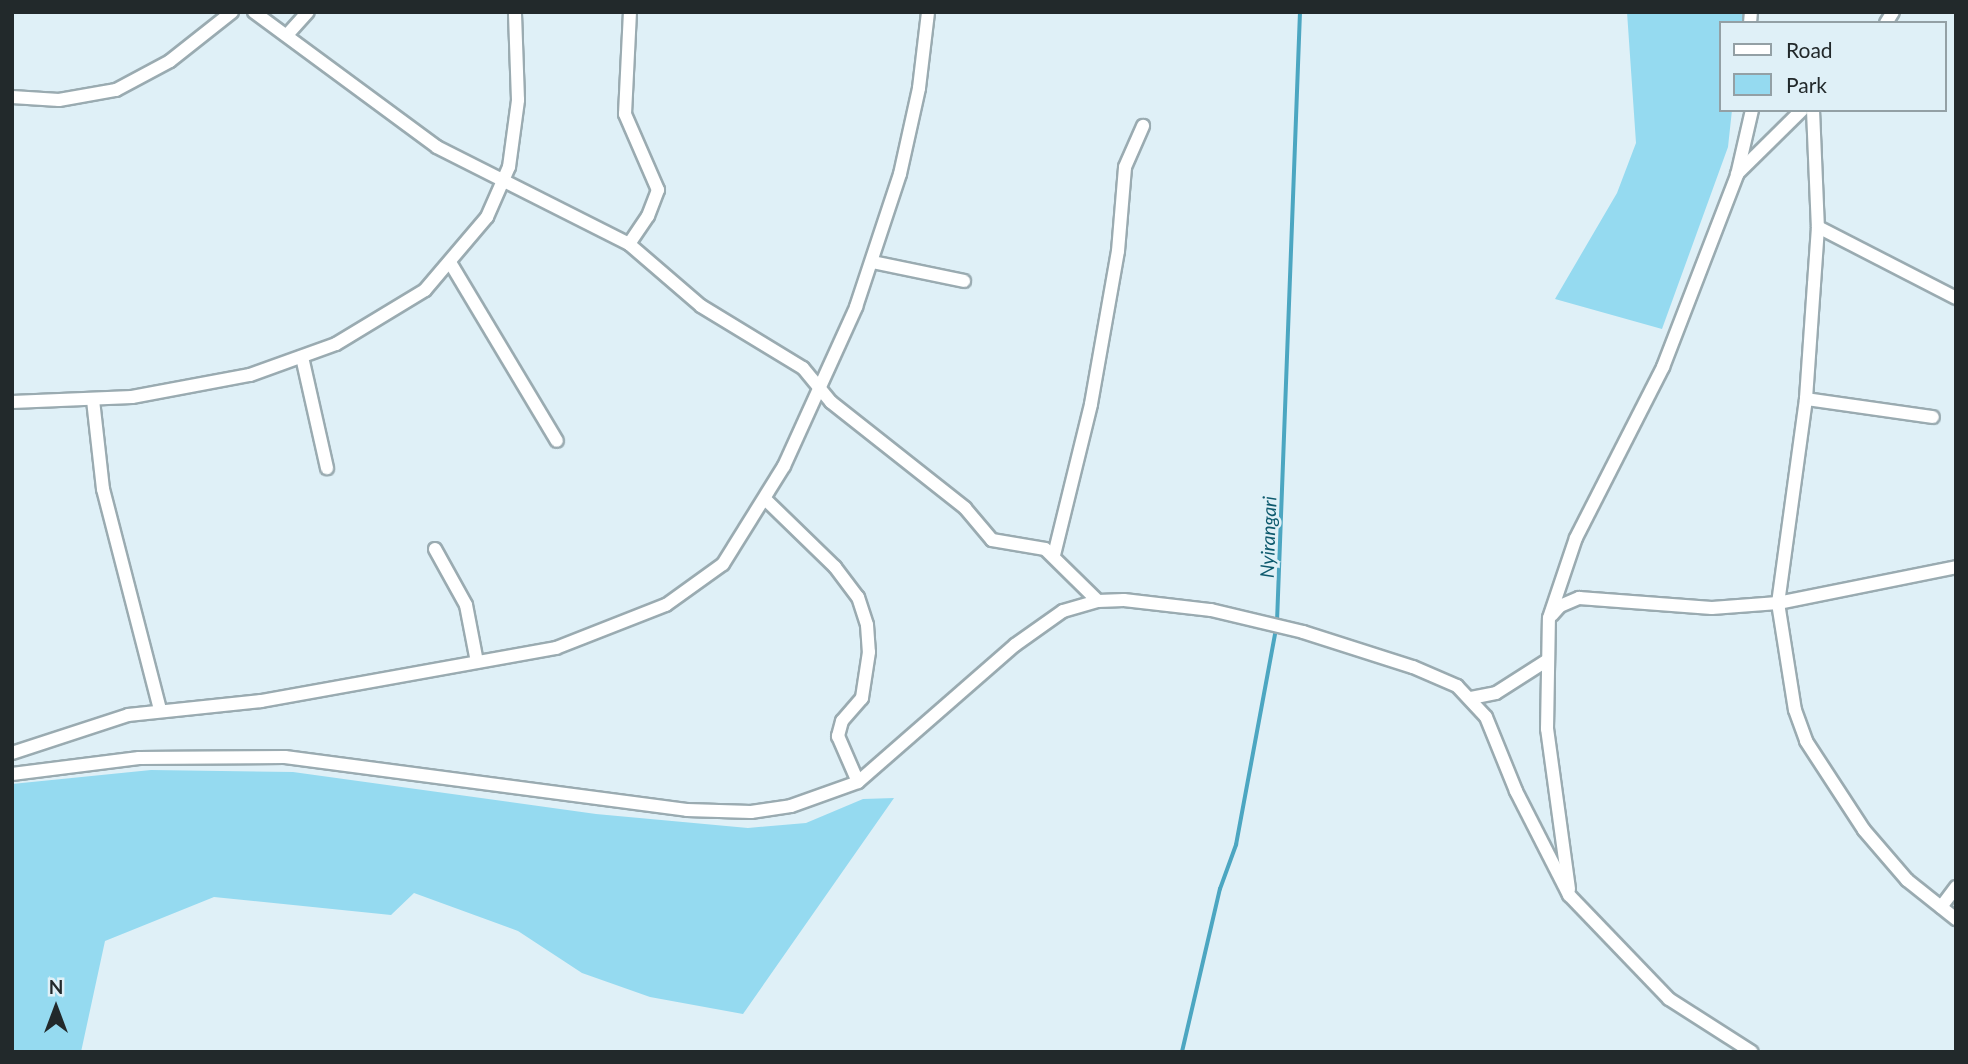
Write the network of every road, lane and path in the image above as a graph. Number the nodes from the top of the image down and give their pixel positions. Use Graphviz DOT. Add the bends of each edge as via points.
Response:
graph roads {
  1 [pos="232,12"];
  2 [pos="254,12"];
  3 [pos="308,12"];
  4 [pos="515,12"];
  5 [pos="631,12"];
  6 [pos="928,12"];
  7 [pos="287,36"];
  8 [pos="12,97"];
  9 [pos="1752,112"];
  10 [pos="1800,112"];
  11 [pos="1813,112"];
  12 [pos="1143,125"];
  13 [pos="1737,175"];
  14 [pos="504,181"];
  15 [pos="1818,227"];
  16 [pos="629,244"];
  17 [pos="873,262"];
  18 [pos="450,264"];
  19 [pos="964,281"];
  20 [pos="1956,298"];
  21 [pos="302,357"];
  22 [pos="822,389"];
  23 [pos="1805,399"];
  24 [pos="93,400"];
  25 [pos="12,402"];
  26 [pos="1933,417"];
  27 [pos="557,441"];
  28 [pos="327,468"];
  29 [pos="765,499"];
  30 [pos="435,549"];
  31 [pos="1054,555"];
  32 [pos="1956,567"];
  33 [pos="1098,601"];
  34 [pos="1778,603"];
  35 [pos="1549,618"];
  36 [pos="1546,661"];
  37 [pos="477,662"];
  38 [pos="1471,698"];
  39 [pos="160,710"];
  40 [pos="12,753"];
  41 [pos="12,774"];
  42 [pos="858,782"];
  43 [pos="1956,887"];
  44 [pos="1569,895"];
  45 [pos="1941,907"];
  46 [pos="1956,919"];
  47 [pos="1752,1052"];
  1 -- 8 [label="street" via="170,61 116,90 59,100"];
  2 -- 7 [label="street"];
  3 -- 7 [label="street"];
  4 -- 14 [label="street" via="518,100"];
  5 -- 16 [label="street" via="625,114 658,190"];
  6 -- 17 [label="street" via="919,88 900,174"];
  7 -- 14 [label="street" via="438,147"];
  9 -- 13 [label="street"];
  10 -- 13 [label="street"];
  11 -- 15 [label="street"];
  12 -- 31 [label="street" via="1125,167 1118,251 1091,404"];
  13 -- 35 [label="street" via="1663,367 1576,538"];
  14 -- 16 [label="street"];
  14 -- 18 [label="street" via="487,217"];
  15 -- 20 [label="street"];
  15 -- 23 [label="street"];
  16 -- 22 [label="street" via="701,306 789,357"];
  17 -- 19 [label="street"];
  17 -- 22 [label="street"];
  18 -- 21 [label="street" via="416,296 336,344"];
  18 -- 27 [label="street"];
  21 -- 24 [label="street" via="204,385"];
  21 -- 28 [label="street"];
  22 -- 29 [label="street"];
  22 -- 31 [label="street" via="831,402 965,508 992,540 1038,545"];
  23 -- 26 [label="street"];
  23 -- 34 [label="street"];
  24 -- 25 [label="street"];
  24 -- 39 [label="street" via="103,489"];
  29 -- 37 [label="street" via="723,564 666,605 556,648"];
  29 -- 42 [label="street" via="835,567 858,597 869,652 862,698 842,721 838,736"];
  30 -- 37 [label="street" via="466,605"];
  31 -- 33 [label="street"];
  32 -- 34 [label="street"];
  33 -- 38 [label="street" via="1211,610 1303,632 1438,676"];
  33 -- 42 [label="street" via="1045,621"];
  34 -- 35 [label="street" via="1712,608 1580,598 1560,606"];
  34 -- 45 [label="street" via="1795,710 1805,741 1864,830 1907,880"];
  35 -- 36 [label="street"];
  36 -- 38 [label="street" via="1496,694"];
  36 -- 44 [label="street" via="1546,729"];
  37 -- 39 [label="street" via="261,701"];
  38 -- 44 [label="street" via="1486,717 1532,825"];
  39 -- 40 [label="street" via="73,730"];
  41 -- 42 [label="street" via="139,758 285,757 718,813 791,806"];
  43 -- 45 [label="street"];
  44 -- 47 [label="street" via="1669,999"];
  45 -- 46 [label="street"];
}
